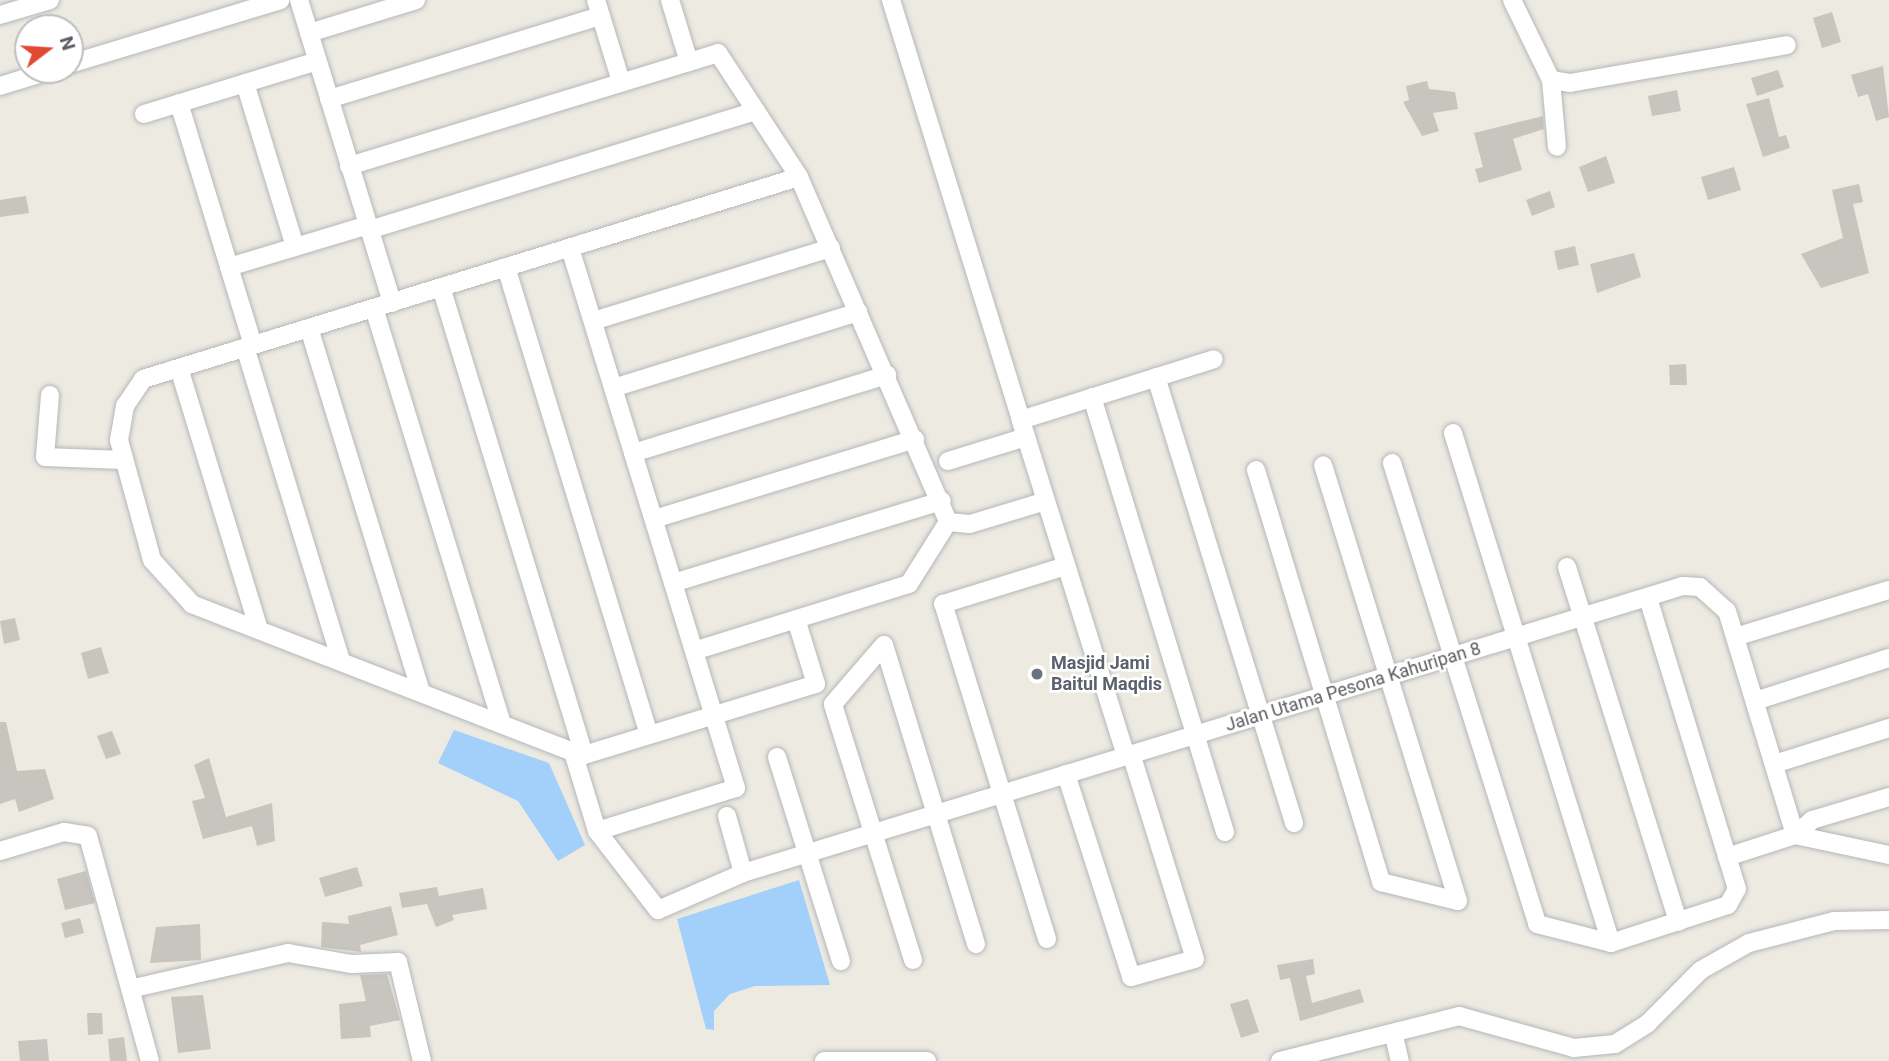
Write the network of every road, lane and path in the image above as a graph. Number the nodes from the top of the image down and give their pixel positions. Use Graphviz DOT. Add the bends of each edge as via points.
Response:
graph roads {
  1 [pos="50,0"];
  2 [pos="280,0"];
  3 [pos="299,0"];
  4 [pos="416,0"];
  5 [pos="670,0"];
  6 [pos="891,0"];
  7 [pos="1511,0"];
  8 [pos="599,8"];
  9 [pos="0,15"];
  10 [pos="309,33"];
  11 [pos="1787,45"];
  12 [pos="84,60"];
  13 [pos="317,61"];
  14 [pos="689,62"];
  15 [pos="1551,80"];
  16 [pos="621,82"];
  17 [pos="244,83"];
  18 [pos="329,99"];
  19 [pos="179,103"];
  20 [pos="756,111"];
  21 [pos="144,114"];
  22 [pos="1557,147"];
  23 [pos="349,166"];
  24 [pos="799,177"];
  25 [pos="368,227"];
  26 [pos="295,247"];
  27 [pos="570,248"];
  28 [pos="831,248"];
  29 [pos="229,267"];
  30 [pos="506,267"];
  31 [pos="440,287"];
  32 [pos="383,305"];
  33 [pos="859,312"];
  34 [pos="593,321"];
  35 [pos="309,328"];
  36 [pos="249,346"];
  37 [pos="1214,359"];
  38 [pos="179,368"];
  39 [pos="887,375"];
  40 [pos="1156,377"];
  41 [pos="613,388"];
  42 [pos="50,395"];
  43 [pos="1092,397"];
  44 [pos="1023,428"];
  45 [pos="1453,433"];
  46 [pos="915,439"];
  47 [pos="633,453"];
  48 [pos="123,460"];
  49 [pos="948,461"];
  50 [pos="1392,463"];
  51 [pos="1323,465"];
  52 [pos="1255,470"];
  53 [pos="943,501"];
  54 [pos="1046,501"];
  55 [pos="653,519"];
  56 [pos="948,522"];
  57 [pos="1066,566"];
  58 [pos="1567,567"];
  59 [pos="673,583"];
  60 [pos="1889,590"];
  61 [pos="1648,597"];
  62 [pos="1583,617"];
  63 [pos="796,619"];
  64 [pos="259,630"];
  65 [pos="1516,637"];
  66 [pos="1735,637"];
  67 [pos="694,651"];
  68 [pos="1453,657"];
  69 [pos="1889,659"];
  70 [pos="341,661"];
  71 [pos="1388,676"];
  72 [pos="421,693"];
  73 [pos="1324,696"];
  74 [pos="1755,701"];
  75 [pos="714,715"];
  76 [pos="1261,715"];
  77 [pos="502,724"];
  78 [pos="1889,728"];
  79 [pos="649,735"];
  80 [pos="1196,735"];
  81 [pos="578,754"];
  82 [pos="1128,755"];
  83 [pos="777,757"];
  84 [pos="1774,764"];
  85 [pos="1066,774"];
  86 [pos="1002,794"];
  87 [pos="1889,797"];
  88 [pos="936,814"];
  89 [pos="727,816"];
  90 [pos="1294,823"];
  91 [pos="597,831"];
  92 [pos="1225,832"];
  93 [pos="873,833"];
  94 [pos="1795,835"];
  95 [pos="0,851"];
  96 [pos="807,853"];
  97 [pos="1889,855"];
  98 [pos="1727,857"];
  99 [pos="743,873"];
  100 [pos="1889,920"];
  101 [pos="1678,922"];
  102 [pos="1047,939"];
  103 [pos="1611,943"];
  104 [pos="976,944"];
  105 [pos="912,960"];
  106 [pos="841,961"];
  107 [pos="134,988"];
  108 [pos="1394,1036"];
  109 [pos="150,1061"];
  110 [pos="422,1061"];
  111 [pos="824,1061"];
  112 [pos="928,1061"];
  113 [pos="1280,1061"];
  114 [pos="1400,1061"];
  1 -- 9 [label="street"];
  2 -- 12 [label="street"];
  3 -- 10 [label="street"];
  4 -- 10 [label="street"];
  5 -- 14 [label="street"];
  6 -- 44 [label="street"];
  7 -- 15 [label="street"];
  8 -- 16 [label="street"];
  8 -- 18 [label="street"];
  10 -- 13 [label="street"];
  11 -- 15 [label="street" via="1593,81"];
  13 -- 17 [label="street"];
  13 -- 18 [label="street"];
  14 -- 16 [label="street"];
  14 -- 20 [label="street" via="718,53"];
  15 -- 22 [label="street"];
  16 -- 23 [label="street"];
  17 -- 19 [label="street"];
  17 -- 26 [label="street"];
  18 -- 23 [label="street"];
  19 -- 21 [label="street"];
  19 -- 29 [label="street"];
  20 -- 24 [label="street"];
  20 -- 25 [label="street"];
  23 -- 25 [label="street"];
  24 -- 27 [label="street"];
  24 -- 28 [label="street"];
  25 -- 26 [label="street"];
  25 -- 32 [label="street"];
  26 -- 29 [label="street"];
  27 -- 30 [label="street"];
  27 -- 34 [label="street"];
  28 -- 33 [label="street"];
  28 -- 34 [label="street"];
  29 -- 36 [label="street"];
  30 -- 31 [label="street"];
  30 -- 79 [label="street"];
  31 -- 32 [label="street"];
  31 -- 81 [label="street"];
  32 -- 35 [label="street"];
  32 -- 77 [label="street"];
  33 -- 39 [label="street"];
  33 -- 41 [label="street"];
  34 -- 41 [label="street"];
  35 -- 36 [label="street"];
  35 -- 72 [label="street"];
  36 -- 38 [label="street"];
  36 -- 70 [label="street"];
  37 -- 40 [label="street"];
  38 -- 48 [label="street" via="142,379 125,405"];
  38 -- 64 [label="street"];
  39 -- 46 [label="street"];
  39 -- 47 [label="street"];
  40 -- 43 [label="street"];
  40 -- 76 [label="street"];
  41 -- 47 [label="street"];
  42 -- 48 [label="street" via="45,457"];
  43 -- 44 [label="street"];
  43 -- 80 [label="street"];
  44 -- 49 [label="street"];
  44 -- 54 [label="street"];
  45 -- 65 [label="street"];
  46 -- 53 [label="street"];
  46 -- 55 [label="street"];
  47 -- 55 [label="street"];
  48 -- 64 [label="street" via="152,561 192,604"];
  50 -- 68 [label="street"];
  51 -- 71 [label="street"];
  52 -- 73 [label="street"];
  53 -- 56 [label="street"];
  53 -- 59 [label="street"];
  54 -- 56 [label="street" via="970,524"];
  54 -- 57 [label="street"];
  55 -- 59 [label="street"];
  56 -- 63 [label="street" via="909,584"];
  57 -- 82 [label="street"];
  57 -- 86 [label="street" via="943,604"];
  58 -- 62 [label="street"];
  59 -- 67 [label="street"];
  60 -- 66 [label="street"];
  61 -- 62 [label="street, Jalan Utama Pesona Kahuripan 8"];
  61 -- 66 [label="street, Jalan Utama Pesona Kahuripan 8" via="1700,587 1727,611"];
  61 -- 98 [label="street"];
  62 -- 65 [label="street, Jalan Utama Pesona Kahuripan 8"];
  62 -- 101 [label="street"];
  63 -- 67 [label="street"];
  63 -- 75 [label="street" via="816,684"];
  64 -- 70 [label="street"];
  65 -- 68 [label="street, Jalan Utama Pesona Kahuripan 8"];
  65 -- 103 [label="street"];
  66 -- 74 [label="street, Jalan Utama Pesona Kahuripan 8"];
  67 -- 75 [label="street"];
  68 -- 71 [label="street, Jalan Utama Pesona Kahuripan 8"];
  68 -- 103 [label="street" via="1537,923"];
  69 -- 74 [label="street"];
  70 -- 72 [label="street"];
  71 -- 73 [label="street, Jalan Utama Pesona Kahuripan 8"];
  71 -- 73 [label="street" via="1458,901 1381,882"];
  72 -- 77 [label="street"];
  73 -- 76 [label="street, Jalan Utama Pesona Kahuripan 8"];
  74 -- 84 [label="street, Jalan Utama Pesona Kahuripan 8"];
  75 -- 79 [label="street"];
  75 -- 91 [label="street" via="736,788"];
  76 -- 80 [label="street, Jalan Utama Pesona Kahuripan 8"];
  76 -- 90 [label="street"];
  77 -- 81 [label="street"];
  78 -- 84 [label="street"];
  79 -- 81 [label="street"];
  80 -- 82 [label="street, Jalan Utama Pesona Kahuripan 8"];
  80 -- 92 [label="street"];
  81 -- 91 [label="street"];
  82 -- 85 [label="street, Jalan Utama Pesona Kahuripan 8"];
  82 -- 85 [label="street" via="1195,959 1131,977"];
  83 -- 96 [label="street"];
  84 -- 94 [label="street, Jalan Utama Pesona Kahuripan 8"];
  85 -- 86 [label="street, Jalan Utama Pesona Kahuripan 8"];
  86 -- 88 [label="street, Jalan Utama Pesona Kahuripan 8"];
  86 -- 102 [label="street"];
  87 -- 94 [label="street" via="1812,820"];
  88 -- 93 [label="street, Jalan Utama Pesona Kahuripan 8"];
  88 -- 93 [label="street" via="884,645 833,704"];
  88 -- 104 [label="street"];
  89 -- 99 [label="street"];
  91 -- 99 [label="street, Jalan Utama Pesona Kahuripan 8" via="658,910"];
  93 -- 96 [label="street, Jalan Utama Pesona Kahuripan 8"];
  93 -- 105 [label="street"];
  94 -- 97 [label="street"];
  94 -- 98 [label="street"];
  95 -- 107 [label="street" via="64,832 88,836"];
  96 -- 99 [label="street, Jalan Utama Pesona Kahuripan 8"];
  96 -- 106 [label="street"];
  98 -- 101 [label="street" via="1735,898"];
  100 -- 108 [label="street" via="1834,921 1748,943 1701,970 1647,1023 1615,1044 1573,1048 1459,1016"];
  101 -- 103 [label="street"];
  107 -- 109 [label="street"];
  107 -- 110 [label="street" via="288,953 352,964 398,962 407,979"];
  108 -- 113 [label="street"];
  108 -- 114 [label="street"];
  111 -- 112 [label="street"];
}
